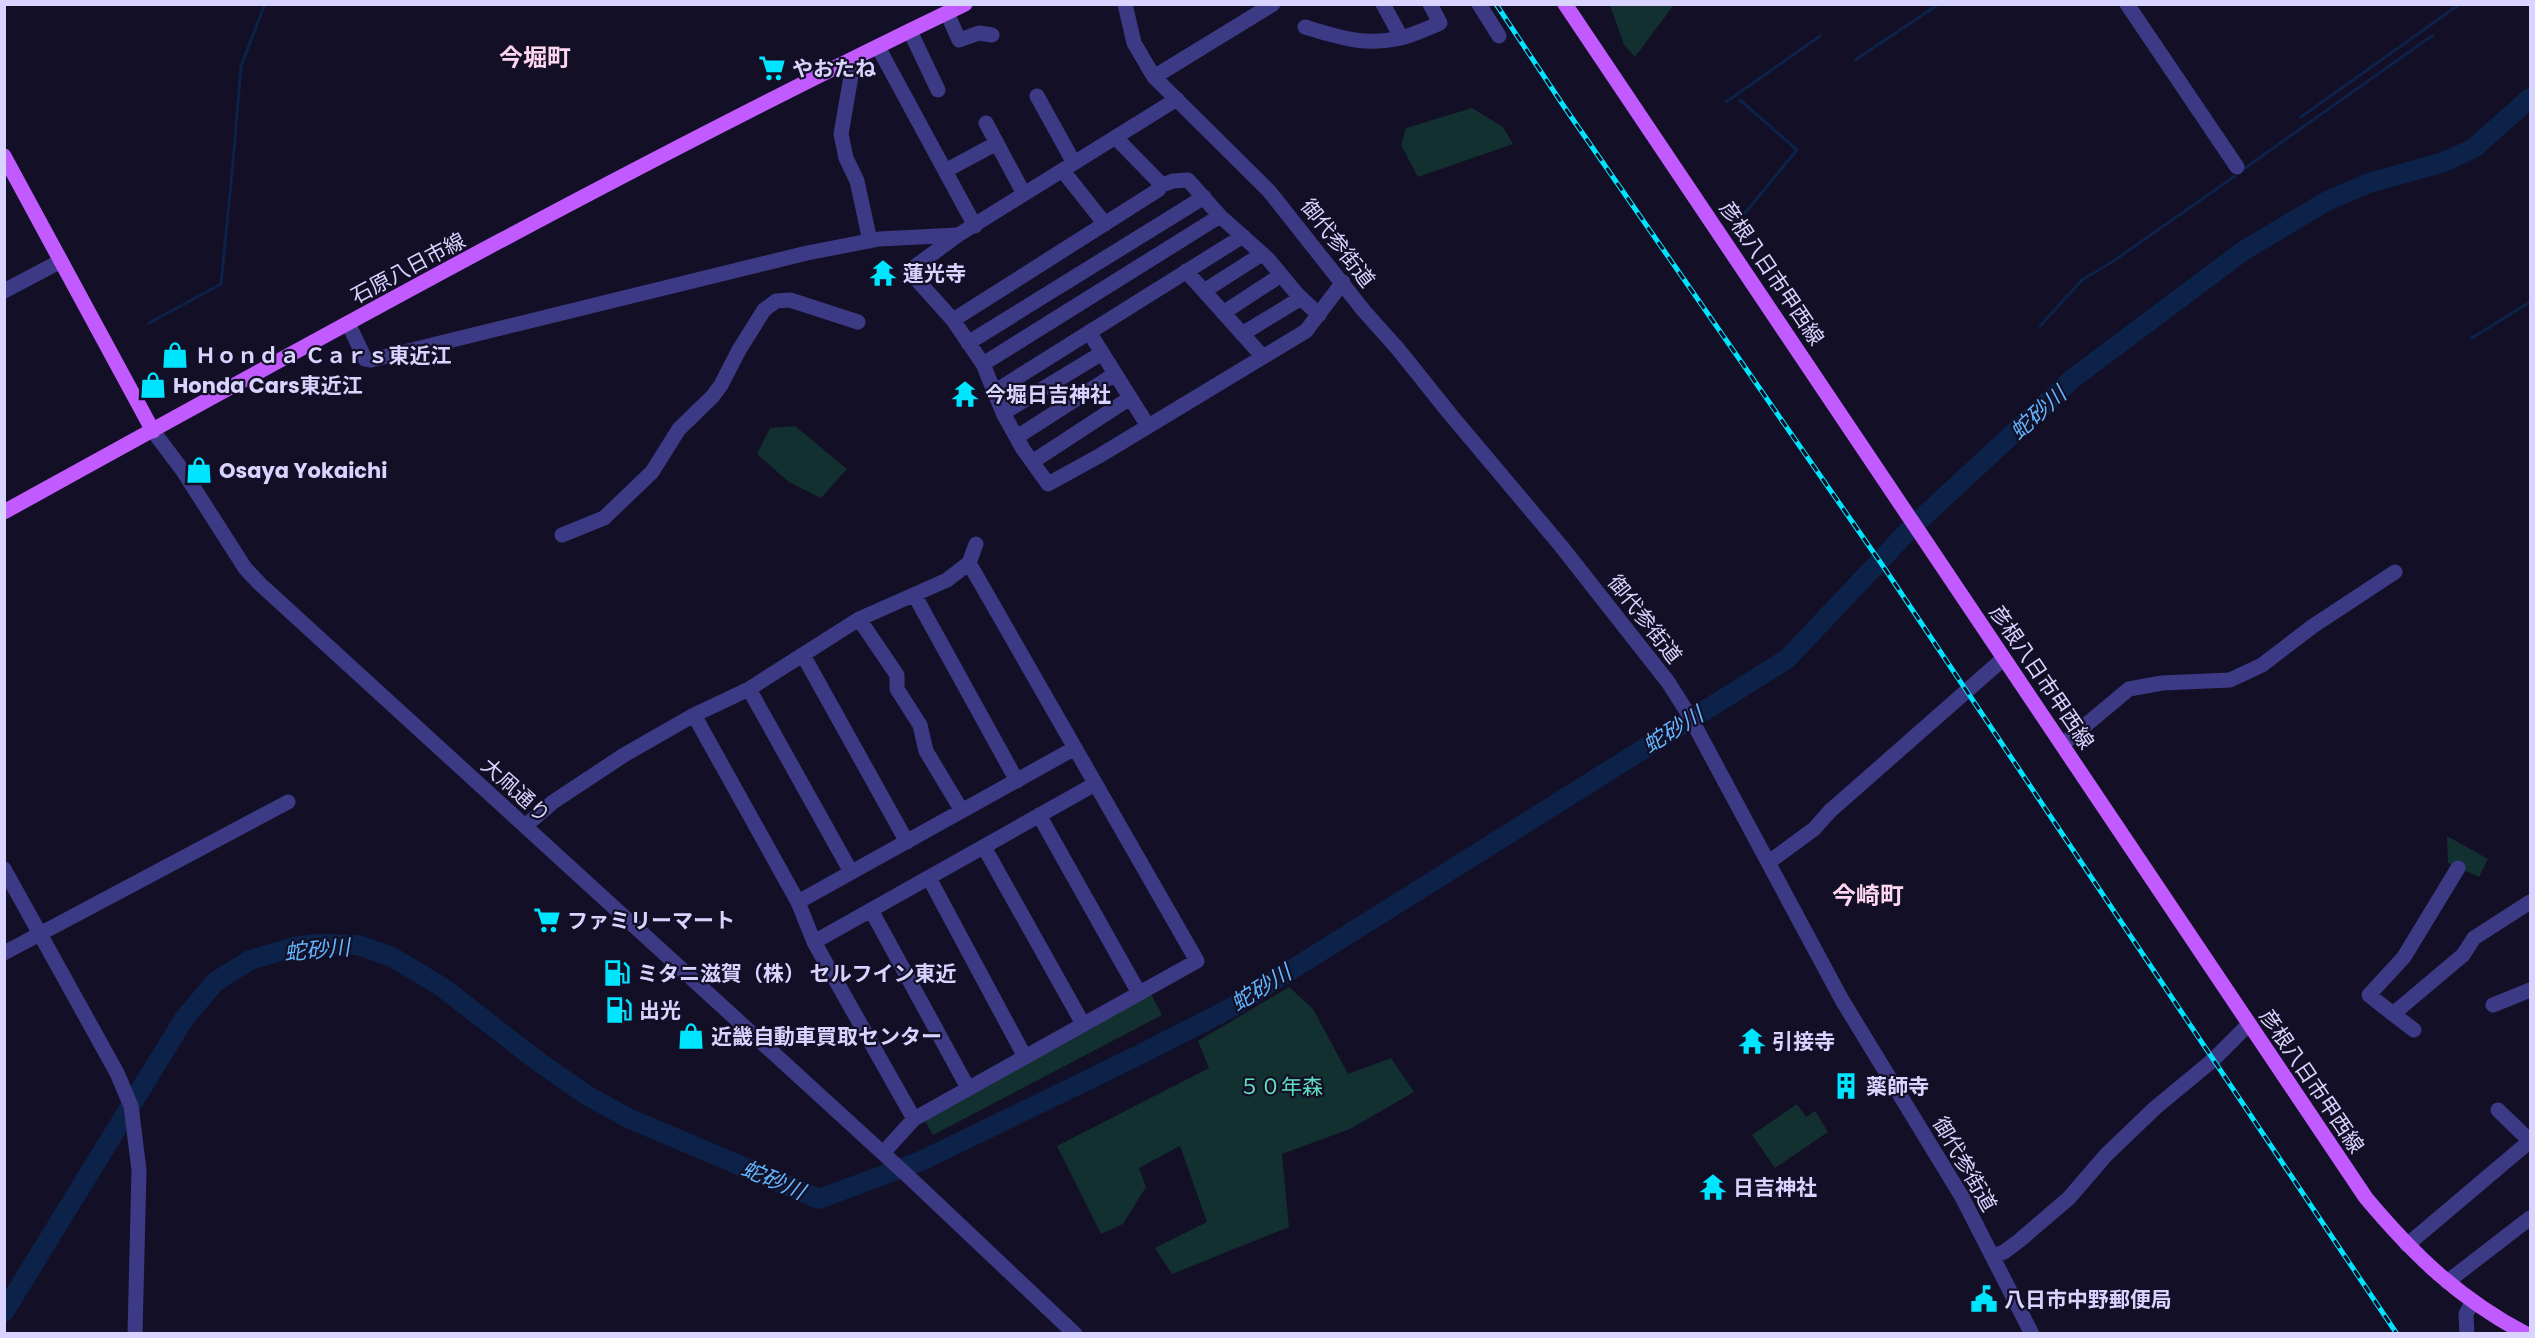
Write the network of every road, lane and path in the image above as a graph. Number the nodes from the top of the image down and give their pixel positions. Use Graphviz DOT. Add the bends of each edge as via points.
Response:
graph roads {
  1 [pos="964,4"];
  2 [pos="1125,4"];
  3 [pos="1273,4"];
  4 [pos="1383,4"];
  5 [pos="1430,4"];
  6 [pos="1479,4"];
  7 [pos="1565,4"];
  8 [pos="2127,4"];
  9 [pos="947,13"];
  10 [pos="1305,27"];
  11 [pos="910,31"];
  12 [pos="992,35"];
  13 [pos="1499,36"];
  14 [pos="1401,38"];
  15 [pos="878,47"];
  16 [pos="854,59"];
  17 [pos="1154,77"];
  18 [pos="938,90"];
  19 [pos="1037,96"];
  20 [pos="1177,99"];
  21 [pos="987,123"];
  22 [pos="1116,138"];
  23 [pos="997,143"];
  24 [pos="4,156"];
  25 [pos="1068,167"];
  26 [pos="2237,167"];
  27 [pos="945,171"];
  28 [pos="1162,185"];
  29 [pos="1024,194"];
  30 [pos="1204,197"];
  31 [pos="1220,216"];
  32 [pos="1105,224"];
  33 [pos="975,226"];
  34 [pos="958,235"];
  35 [pos="1243,236"];
  36 [pos="870,240"];
  37 [pos="1263,254"];
  38 [pos="61,261"];
  39 [pos="1186,271"];
  40 [pos="1281,274"];
  41 [pos="1343,282"];
  42 [pos="4,291"];
  43 [pos="1204,291"];
  44 [pos="1301,298"];
  45 [pos="1223,312"];
  46 [pos="1319,315"];
  47 [pos="953,320"];
  48 [pos="858,322"];
  49 [pos="348,323"];
  50 [pos="1089,332"];
  51 [pos="1242,334"];
  52 [pos="968,344"];
  53 [pos="1102,354"];
  54 [pos="1263,357"];
  55 [pos="984,364"];
  56 [pos="1115,374"];
  57 [pos="994,392"];
  58 [pos="1130,398"];
  59 [pos="1003,412"];
  60 [pos="1148,426"];
  61 [pos="153,431"];
  62 [pos="1017,437"];
  63 [pos="1032,462"];
  64 [pos="4,512"];
  65 [pos="562,535"];
  66 [pos="976,544"];
  67 [pos="969,563"];
  68 [pos="2395,572"];
  69 [pos="915,596"];
  70 [pos="859,619"];
  71 [pos="803,655"];
  72 [pos="2003,658"];
  73 [pos="749,689"];
  74 [pos="693,715"];
  75 [pos="2063,744"];
  76 [pos="1075,748"];
  77 [pos="1017,781"];
  78 [pos="1095,784"];
  79 [pos="288,802"];
  80 [pos="962,811"];
  81 [pos="1039,815"];
  82 [pos="525,826"];
  83 [pos="907,842"];
  84 [pos="984,847"];
  85 [pos="1769,862"];
  86 [pos="4,868"];
  87 [pos="2458,868"];
  88 [pos="851,872"];
  89 [pos="928,878"];
  90 [pos="798,902"];
  91 [pos="2530,902"];
  92 [pos="871,910"];
  93 [pos="40,934"];
  94 [pos="814,942"];
  95 [pos="4,953"];
  96 [pos="1139,993"];
  97 [pos="2529,994"];
  98 [pos="2493,1005"];
  99 [pos="2393,1014"];
  100 [pos="1083,1024"];
  101 [pos="2249,1024"];
  102 [pos="2414,1030"];
  103 [pos="1025,1057"];
  104 [pos="968,1088"];
  105 [pos="2498,1110"];
  106 [pos="914,1119"];
  107 [pos="883,1153"];
  108 [pos="2530,1218"];
  109 [pos="2407,1245"];
  110 [pos="1993,1256"];
  111 [pos="2447,1282"];
  112 [pos="2473,1301"];
  113 [pos="135,1334"];
  114 [pos="1075,1334"];
  115 [pos="2032,1334"];
  116 [pos="2467,1334"];
  117 [pos="2526,1334"];
  1 -- 9 [label="main road, 石原八日市線"];
  2 -- 17 [label="street, 御代参街道" via="1134,43"];
  3 -- 17 [label="street"];
  4 -- 14 [label="street"];
  5 -- 14 [label="street" via="1440,23"];
  6 -- 13 [label="street"];
  7 -- 72 [label="main road, 彦根八日市甲西線"];
  8 -- 26 [label="street"];
  9 -- 11 [label="main road, 石原八日市線"];
  9 -- 12 [label="street" via="959,40 979,33"];
  10 -- 14 [label="street" via="1346,39 1376,42"];
  11 -- 15 [label="main road, 石原八日市線"];
  11 -- 18 [label="street"];
  15 -- 16 [label="main road, 石原八日市線"];
  15 -- 27 [label="street"];
  16 -- 36 [label="street" via="841,134 846,158 858,181"];
  16 -- 49 [label="main road, 石原八日市線" via="692,140"];
  17 -- 20 [label="street, 御代参街道"];
  19 -- 25 [label="street"];
  20 -- 22 [label="street"];
  20 -- 41 [label="street, 御代参街道" via="1269,191"];
  21 -- 23 [label="street"];
  22 -- 25 [label="street"];
  22 -- 28 [label="street"];
  23 -- 27 [label="street"];
  23 -- 29 [label="street"];
  24 -- 38 [label="main road"];
  25 -- 29 [label="street"];
  25 -- 32 [label="street"];
  27 -- 33 [label="street"];
  28 -- 30 [label="street" via="1188,180"];
  28 -- 32 [label="street"];
  29 -- 33 [label="street"];
  30 -- 31 [label="street"];
  30 -- 52 [label="street"];
  31 -- 35 [label="street"];
  31 -- 55 [label="street"];
  32 -- 47 [label="street"];
  33 -- 34 [label="street"];
  34 -- 36 [label="street"];
  34 -- 47 [label="street" via="909,271"];
  35 -- 37 [label="street"];
  35 -- 39 [label="street"];
  36 -- 49 [label="street" via="371,360 365,359"];
  37 -- 40 [label="street"];
  37 -- 43 [label="street"];
  38 -- 42 [label="street"];
  38 -- 61 [label="main road"];
  39 -- 43 [label="street"];
  39 -- 50 [label="street"];
  40 -- 44 [label="street"];
  40 -- 45 [label="street"];
  41 -- 46 [label="street"];
  41 -- 85 [label="street, 御代参街道" via="1668,682"];
  43 -- 45 [label="street"];
  44 -- 46 [label="street"];
  44 -- 51 [label="street"];
  45 -- 51 [label="street"];
  46 -- 54 [label="street" via="1306,331"];
  47 -- 52 [label="street"];
  48 -- 65 [label="street" via="790,300 776,301 764,310 712,397 679,429 652,472 604,518"];
  49 -- 61 [label="main road, 石原八日市線"];
  50 -- 53 [label="street"];
  50 -- 57 [label="street"];
  51 -- 54 [label="street"];
  52 -- 55 [label="street"];
  53 -- 56 [label="street"];
  53 -- 59 [label="street"];
  54 -- 60 [label="street"];
  55 -- 57 [label="street"];
  56 -- 58 [label="street"];
  56 -- 62 [label="street"];
  57 -- 59 [label="street"];
  58 -- 60 [label="street"];
  58 -- 63 [label="street"];
  59 -- 62 [label="street"];
  60 -- 63 [label="street" via="1048,484"];
  61 -- 64 [label="main road, 石原八日市線"];
  61 -- 82 [label="street, 大凧通り" via="245,568 260,584"];
  62 -- 63 [label="street"];
  66 -- 67 [label="street"];
  67 -- 69 [label="street" via="947,580"];
  67 -- 76 [label="street"];
  68 -- 75 [label="street" via="2262,665 2230,680 2162,683 2129,689"];
  69 -- 70 [label="street"];
  69 -- 77 [label="street"];
  70 -- 71 [label="street"];
  70 -- 80 [label="street" via="897,675 897,689 920,725 926,751"];
  71 -- 73 [label="street"];
  71 -- 83 [label="street"];
  72 -- 75 [label="main road, 彦根八日市甲西線"];
  72 -- 85 [label="street" via="1814,829"];
  73 -- 74 [label="street"];
  73 -- 88 [label="street"];
  74 -- 82 [label="street" via="624,755 553,802"];
  74 -- 90 [label="street"];
  75 -- 101 [label="main road, 彦根八日市甲西線"];
  76 -- 77 [label="street"];
  76 -- 78 [label="street"];
  77 -- 80 [label="street"];
  78 -- 81 [label="street"];
  78 -- 96 [label="street" via="1197,961"];
  79 -- 93 [label="street"];
  80 -- 83 [label="street"];
  81 -- 84 [label="street"];
  81 -- 96 [label="street"];
  82 -- 107 [label="street, 大凧通り"];
  83 -- 88 [label="street"];
  84 -- 89 [label="street"];
  84 -- 100 [label="street"];
  85 -- 110 [label="street, 御代参街道" via="1839,994 1962,1197"];
  86 -- 93 [label="street"];
  87 -- 99 [label="street" via="2404,957 2369,995"];
  88 -- 90 [label="street"];
  89 -- 92 [label="street"];
  89 -- 103 [label="street"];
  90 -- 94 [label="street"];
  91 -- 99 [label="street" via="2474,938 2463,955"];
  92 -- 94 [label="street"];
  92 -- 104 [label="street"];
  93 -- 95 [label="street"];
  93 -- 113 [label="street" via="117,1073 131,1106 139,1170"];
  94 -- 106 [label="street"];
  96 -- 100 [label="street"];
  97 -- 98 [label="street"];
  99 -- 102 [label="street"];
  100 -- 103 [label="street"];
  101 -- 109 [label="main road, 彦根八日市甲西線" via="2366,1198"];
  101 -- 110 [label="street" via="2106,1155 2069,1198 2020,1240"];
  103 -- 104 [label="street"];
  104 -- 106 [label="street"];
  105 -- 109 [label="street" via="2530,1141"];
  106 -- 107 [label="street"];
  107 -- 114 [label="street, 大凧通り"];
  108 -- 111 [label="street"];
  109 -- 111 [label="main road, 彦根八日市甲西線"];
  110 -- 115 [label="street, 御代参街道"];
  111 -- 112 [label="main road, 彦根八日市甲西線"];
  112 -- 116 [label="street" via="2466,1314"];
  112 -- 117 [label="main road, 彦根八日市甲西線"];
}
